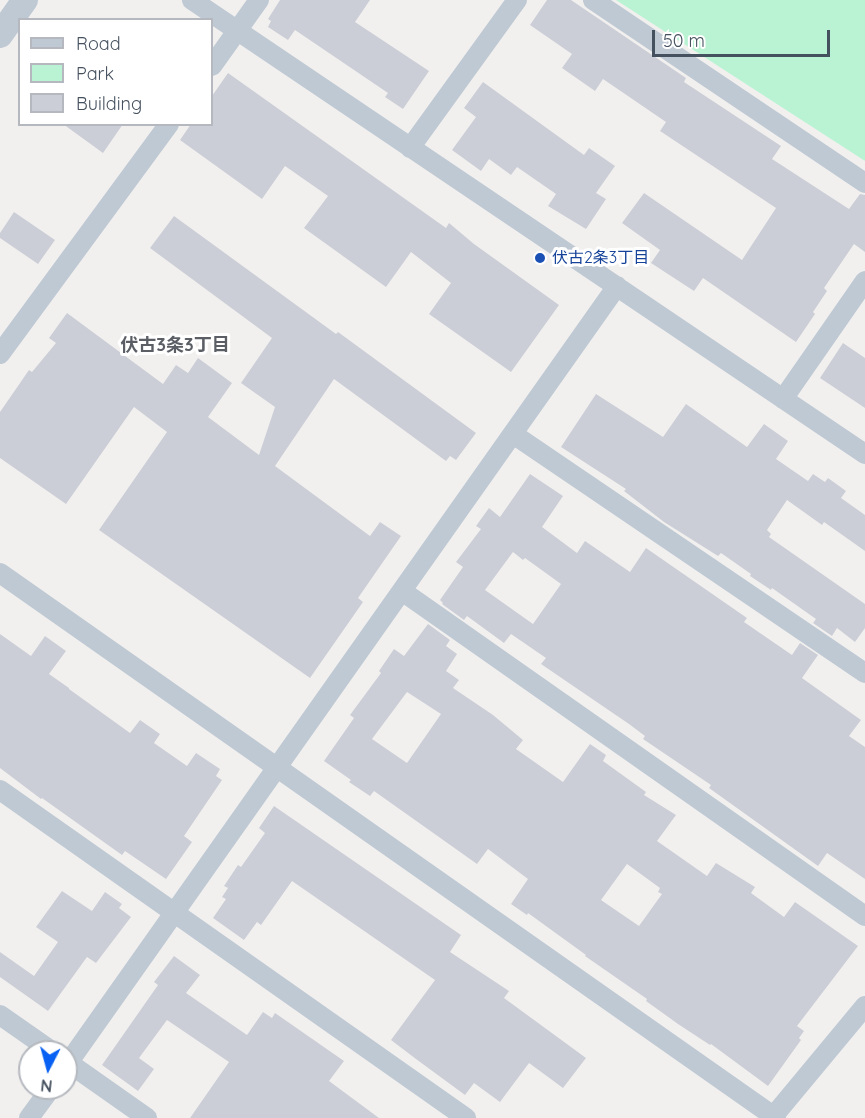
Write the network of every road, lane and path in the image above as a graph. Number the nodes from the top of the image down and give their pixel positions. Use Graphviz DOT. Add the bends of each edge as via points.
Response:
graph roads {
  1 [pos="26,0"];
  2 [pos="192,0"];
  3 [pos="259,0"];
  4 [pos="517,0"];
  5 [pos="593,0"];
  6 [pos="238,31"];
  7 [pos="0,35"];
  8 [pos="213,65"];
  9 [pos="168,126"];
  10 [pos="410,148"];
  11 [pos="865,183"];
  12 [pos="865,281"];
  13 [pos="617,286"];
  14 [pos="0,354"];
  15 [pos="783,399"];
  16 [pos="513,434"];
  17 [pos="865,454"];
  18 [pos="0,573"];
  19 [pos="402,591"];
  20 [pos="865,673"];
  21 [pos="278,768"];
  22 [pos="0,790"];
  23 [pos="175,913"];
  24 [pos="865,916"];
  25 [pos="865,1006"];
  26 [pos="0,1015"];
  27 [pos="34,1040"];
  28 [pos="78,1041"];
  29 [pos="78,1071"];
  30 [pos="42,1100"];
  31 [pos="774,1117"];
  32 [pos="29,1118"];
  33 [pos="147,1118"];
  34 [pos="466,1118"];
  1 -- 7 [label="street"];
  2 -- 6 [label="street"];
  3 -- 6 [label="street"];
  4 -- 10 [label="street"];
  5 -- 11 [label="street"];
  6 -- 8 [label="street"];
  6 -- 10 [label="street"];
  9 -- 14 [label="street"];
  10 -- 13 [label="street"];
  12 -- 15 [label="street"];
  13 -- 15 [label="street"];
  13 -- 16 [label="street"];
  15 -- 17 [label="street"];
  16 -- 19 [label="street"];
  16 -- 20 [label="street"];
  18 -- 21 [label="street"];
  19 -- 21 [label="street"];
  19 -- 24 [label="street"];
  21 -- 23 [label="street"];
  21 -- 31 [label="street"];
  22 -- 23 [label="street"];
  23 -- 28 [label="street"];
  23 -- 34 [label="street"];
  25 -- 31 [label="street"];
  26 -- 27 [label="street"];
  29 -- 33 [label="street"];
  30 -- 32 [label="street"];
}
